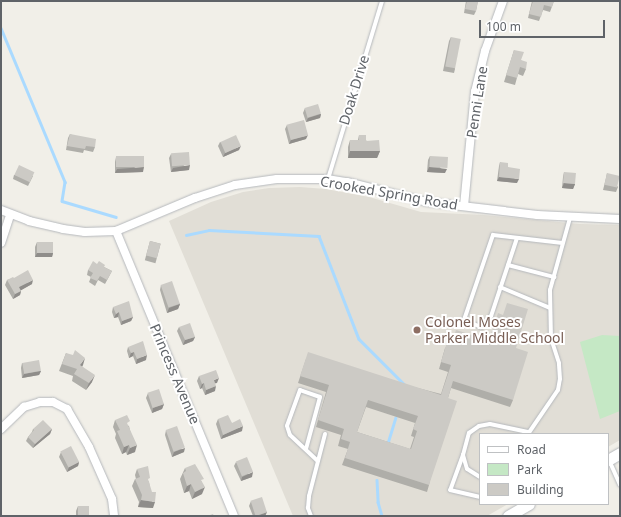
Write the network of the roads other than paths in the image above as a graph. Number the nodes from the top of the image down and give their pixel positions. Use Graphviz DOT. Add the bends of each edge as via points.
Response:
graph roads {
  1 [pos="382,1"];
  2 [pos="504,1"];
  3 [pos="327,179"];
  4 [pos="464,206"];
  5 [pos="1,210"];
  6 [pos="10,215"];
  7 [pos="570,218"];
  8 [pos="620,219"];
  9 [pos="116,231"];
  10 [pos="517,238"];
  11 [pos="1,243"];
  12 [pos="563,243"];
  13 [pos="508,265"];
  14 [pos="554,278"];
  15 [pos="500,287"];
  16 [pos="550,308"];
  17 [pos="1,430"];
  18 [pos="529,433"];
  19 [pos="325,434"];
  20 [pos="306,449"];
  21 [pos="620,453"];
  22 [pos="463,454"];
  23 [pos="609,459"];
  24 [pos="318,461"];
  25 [pos="609,462"];
  26 [pos="479,476"];
  27 [pos="620,485"];
  28 [pos="479,497"];
  29 [pos="527,505"];
  30 [pos="114,516"];
  31 [pos="234,516"];
  32 [pos="311,516"];
  33 [pos="508,516"];
  1 -- 3 [label="lane, Doak Drive"];
  2 -- 4 [label="street, Penni Lane" via="485,51 475,92"];
  3 -- 4 [label="street, Crooked Spring Road" via="427,202"];
  3 -- 9 [label="street, Crooked Spring Road" via="277,179 235,185 195,198"];
  4 -- 7 [label="street, Crooked Spring Road"];
  5 -- 6 [label="street, Crooked Spring Road"];
  6 -- 9 [label="street, Crooked Spring Road" via="63,229 85,232"];
  6 -- 11 [label="street"];
  7 -- 8 [label="street, Crooked Spring Road"];
  7 -- 12 [label="lane"];
  9 -- 31 [label="street, Princess Avenue"];
  10 -- 12 [label="lane"];
  10 -- 13 [label="lane"];
  10 -- 15 [label="lane" via="493,235 464,320 481,327 491,316"];
  12 -- 14 [label="lane"];
  13 -- 14 [label="lane"];
  13 -- 15 [label="lane"];
  14 -- 16 [label="lane" via="550,290"];
  15 -- 16 [label="lane"];
  16 -- 18 [label="lane" via="551,339 559,363 560,380 558,390"];
  17 -- 30 [label="street" via="24,407 40,402 53,402 67,409 89,447 112,499"];
  18 -- 22 [label="lane" via="490,424 479,426 469,433"];
  19 -- 24 [label="lane"];
  20 -- 20 [label="lane" via="290,435 287,426 300,390 320,397"];
  20 -- 24 [label="lane"];
  21 -- 23 [label="main road"];
  22 -- 26 [label="lane" via="468,469"];
  22 -- 28 [label="lane" via="450,490"];
  24 -- 32 [label="lane" via="309,496 308,508"];
  25 -- 27 [label="lane"];
  29 -- 33 [label="main road"];
}
